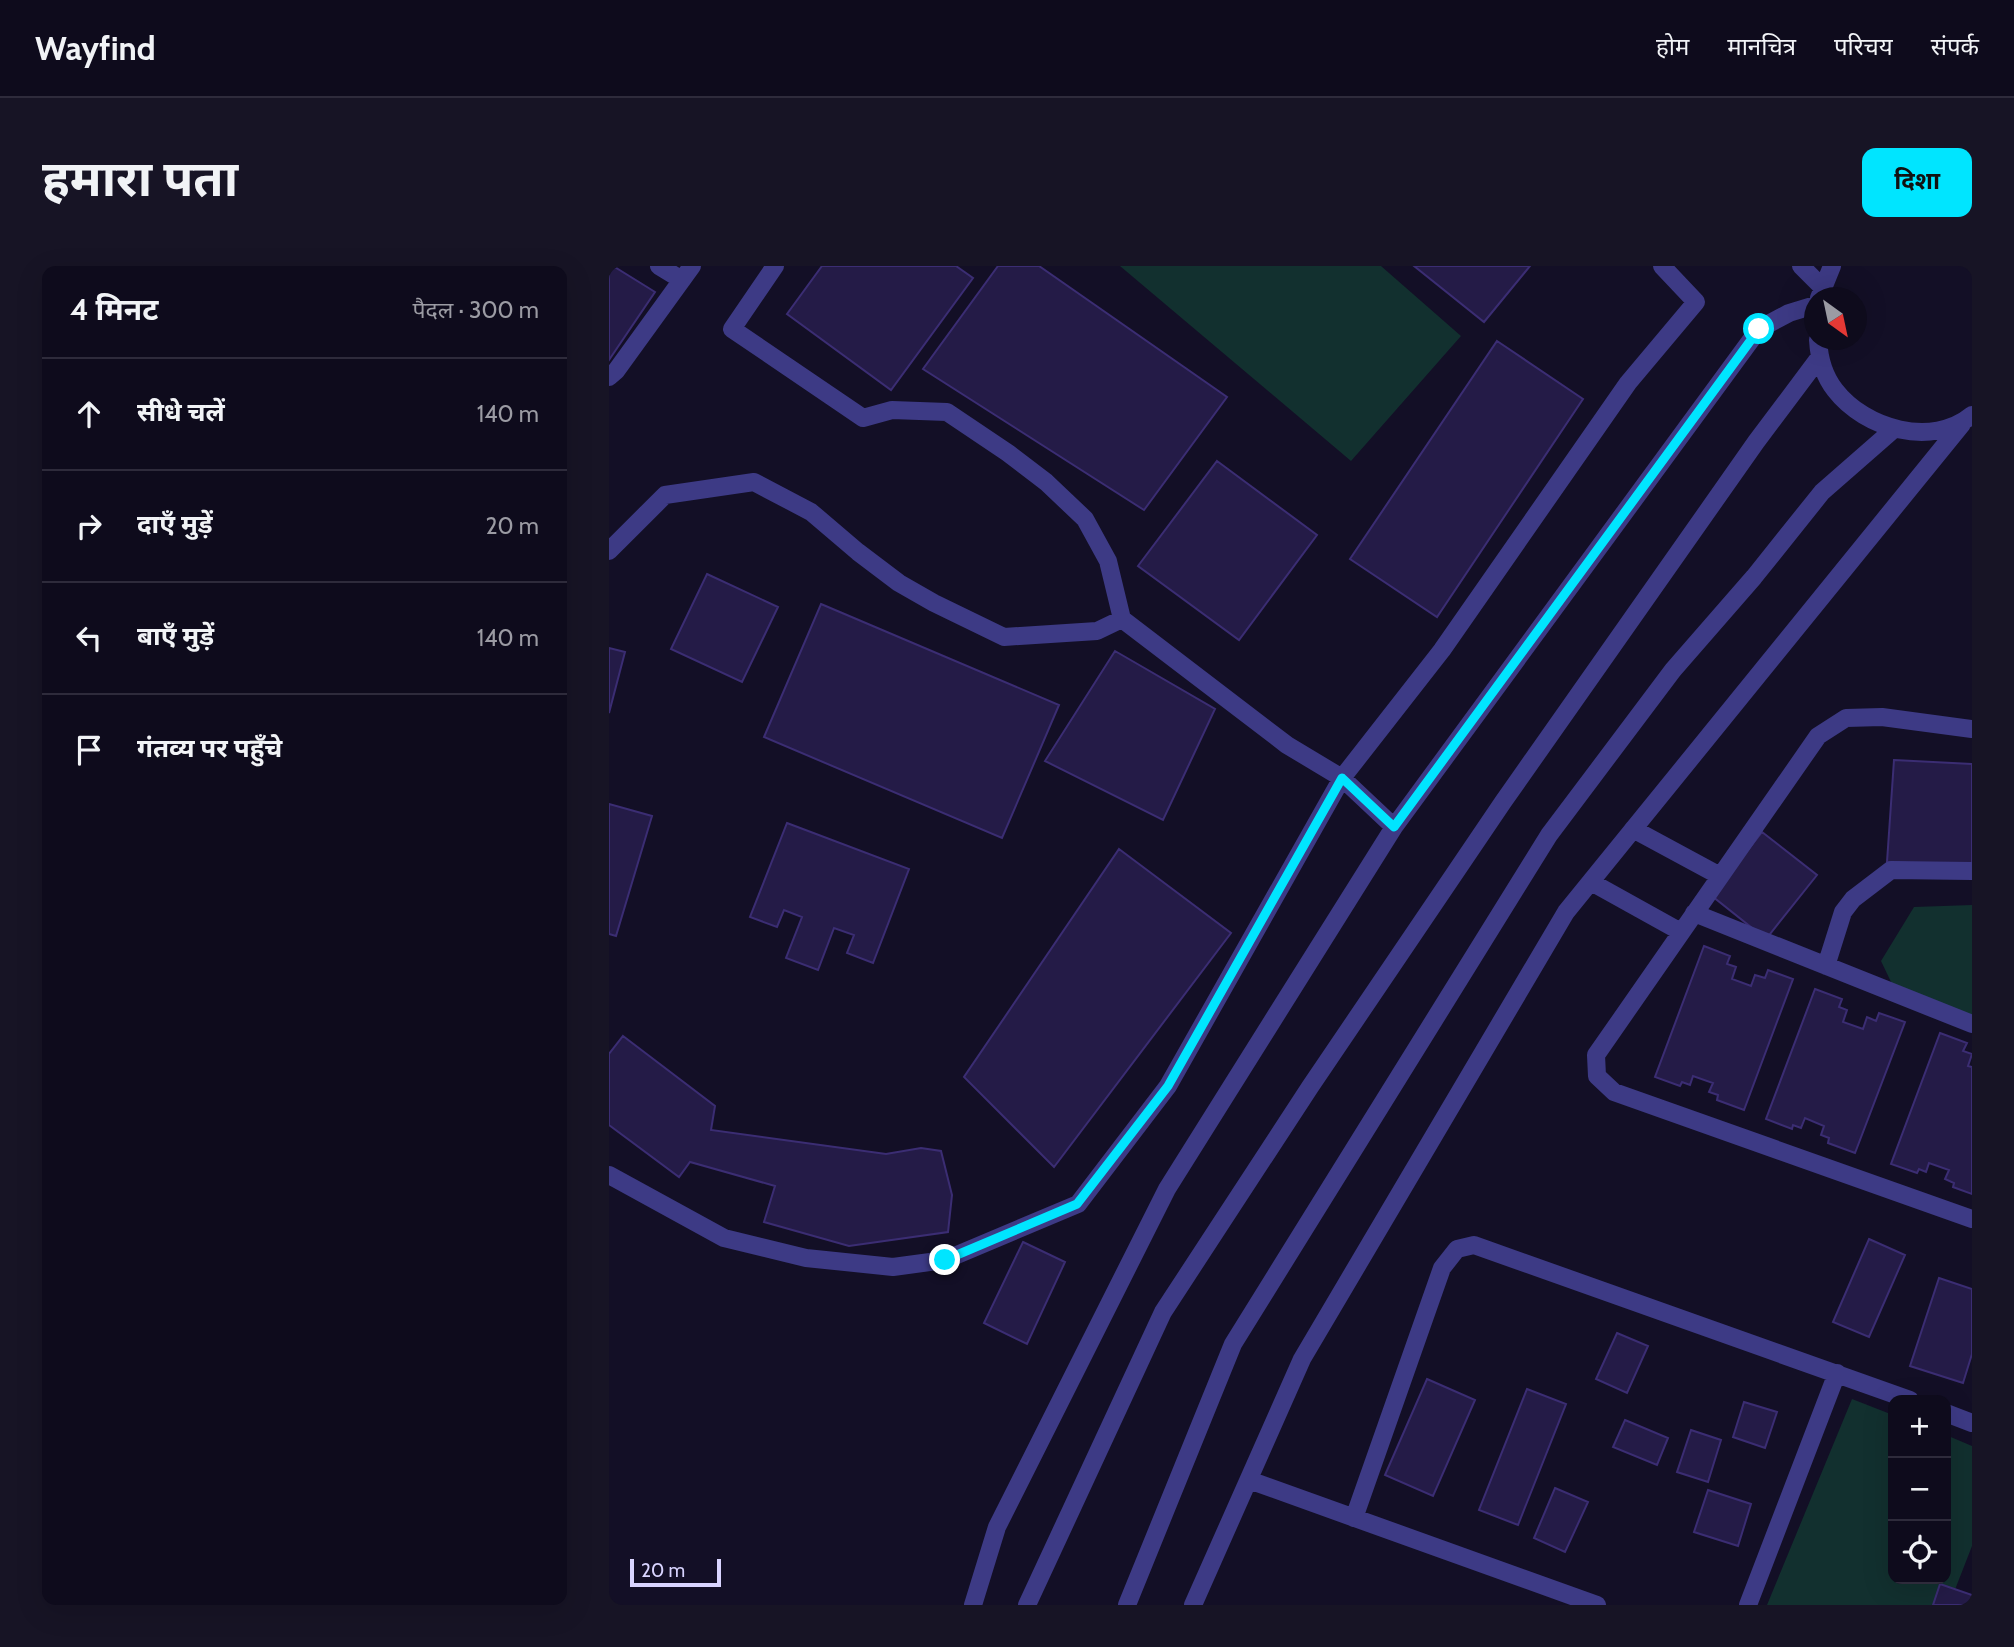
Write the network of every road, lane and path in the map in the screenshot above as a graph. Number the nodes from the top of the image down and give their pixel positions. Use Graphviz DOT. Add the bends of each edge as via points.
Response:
graph roads {
  1 [pos="659,266"];
  2 [pos="775,266"];
  3 [pos="1662,266"];
  4 [pos="1801,266"];
  5 [pos="1832,266"];
  6 [pos="687,273"];
  7 [pos="1817,287"];
  8 [pos="1823,287"];
  9 [pos="1804,308"];
  10 [pos="1819,350"];
  11 [pos="1819,358"];
  12 [pos="609,377"];
  13 [pos="1967,419"];
  14 [pos="1894,429"];
  15 [pos="609,551"];
  16 [pos="1122,619"];
  17 [pos="1972,729"];
  18 [pos="1342,778"];
  19 [pos="1394,827"];
  20 [pos="1633,829"];
  21 [pos="1972,870"];
  22 [pos="1720,876"];
  23 [pos="1591,882"];
  24 [pos="1694,913"];
  25 [pos="1681,932"];
  26 [pos="1826,966"];
  27 [pos="1972,1024"];
  28 [pos="609,1175"];
  29 [pos="1972,1219"];
  30 [pos="1837,1373"];
  31 [pos="1896,1395"];
  32 [pos="1951,1415"];
  33 [pos="1972,1423"];
  34 [pos="1249,1480"];
  35 [pos="1354,1518"];
  36 [pos="973,1605"];
  37 [pos="1027,1605"];
  38 [pos="1127,1605"];
  39 [pos="1193,1605"];
  40 [pos="1597,1605"];
  41 [pos="1748,1605"];
  1 -- 6 [label="street"];
  2 -- 16 [label="street" via="732,329 863,418 892,410 947,412 1008,453 1085,519 1108,561"];
  3 -- 18 [label="street" via="1696,302 1628,383 1442,650"];
  4 -- 7 [label="street"];
  5 -- 8 [label="street"];
  6 -- 12 [label="street"];
  9 -- 19 [label="street" via="1759,329"];
  10 -- 11 [label="street"];
  11 -- 14 [label="street" via="1835,390 1861,415"];
  11 -- 37 [label="street" via="1503,802 1163,1312"];
  13 -- 14 [label="street" via="1929,432"];
  13 -- 20 [label="street"];
  14 -- 38 [label="street" via="1822,492 1673,670 1549,835 1233,1344"];
  15 -- 16 [label="street" via="665,495 754,482 811,512 899,583 1004,637 1097,631"];
  16 -- 18 [label="street" via="1287,746"];
  17 -- 22 [label="street" via="1882,717 1846,718 1818,736"];
  18 -- 19 [label="street"];
  18 -- 28 [label="street" via="1168,1086 1077,1204 945,1260 893,1267 806,1258 724,1238"];
  19 -- 36 [label="street" via="1167,1189 997,1527"];
  20 -- 22 [label="street"];
  20 -- 23 [label="street"];
  21 -- 26 [label="street" via="1891,870 1843,912"];
  22 -- 24 [label="street"];
  23 -- 25 [label="street"];
  23 -- 34 [label="street" via="1566,912 1302,1359"];
  24 -- 25 [label="street"];
  24 -- 26 [label="street"];
  25 -- 29 [label="street" via="1596,1055 1597,1076 1614,1092"];
  26 -- 27 [label="street"];
  30 -- 31 [label="street"];
  30 -- 35 [label="street" via="1474,1245 1457,1249 1442,1268"];
  30 -- 41 [label="street"];
  32 -- 33 [label="street"];
  34 -- 35 [label="street"];
  34 -- 39 [label="street"];
  35 -- 40 [label="street"];
}
